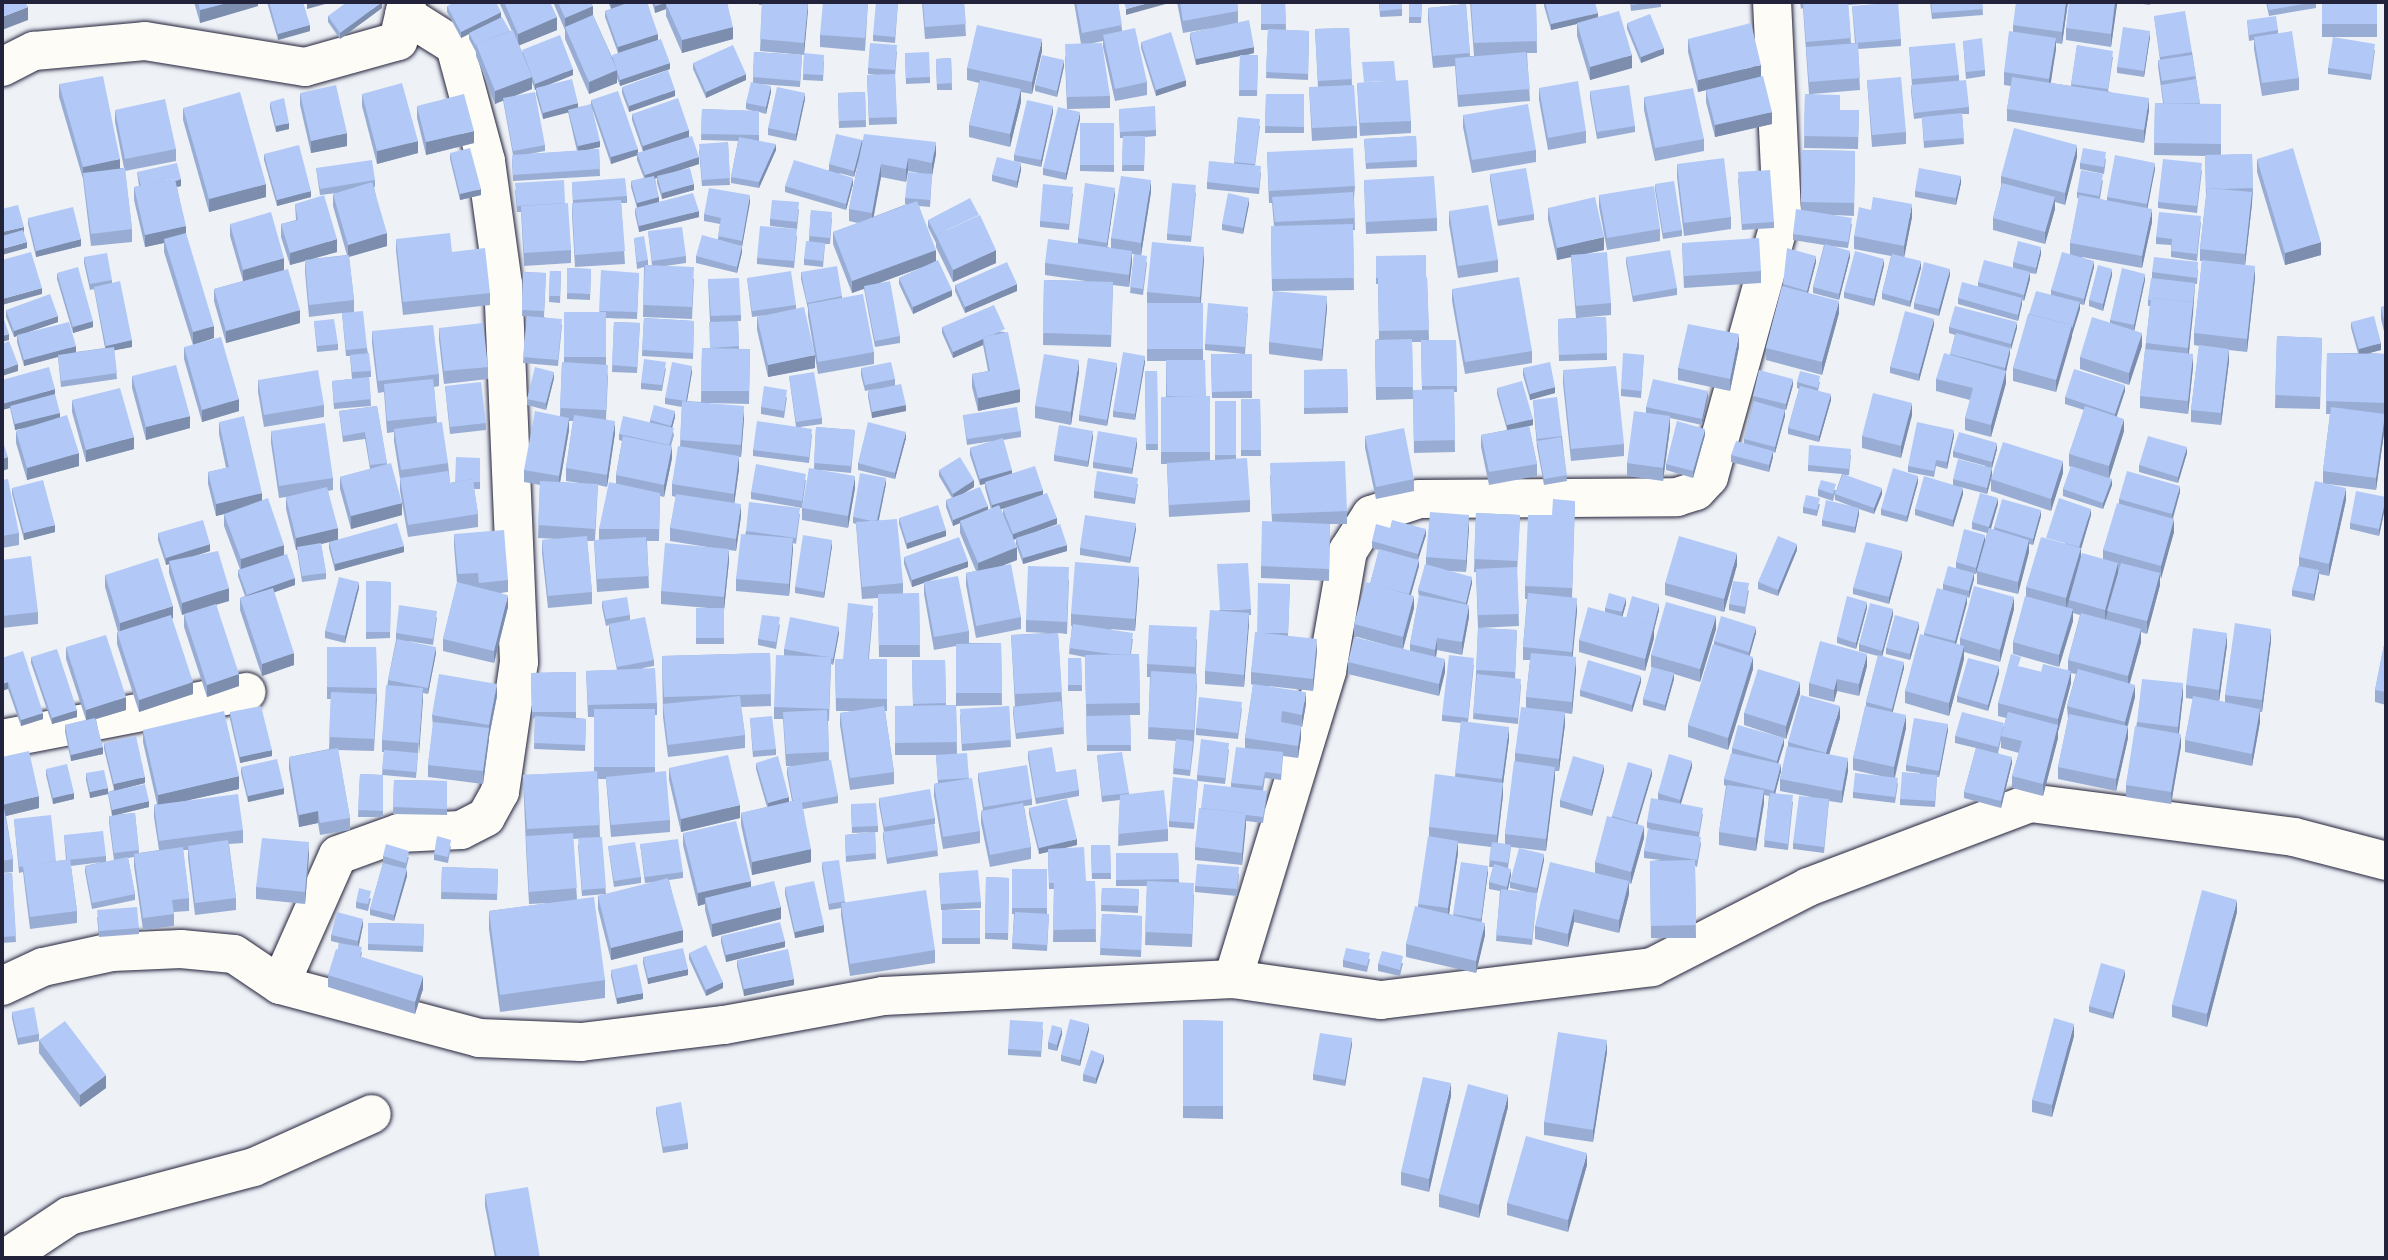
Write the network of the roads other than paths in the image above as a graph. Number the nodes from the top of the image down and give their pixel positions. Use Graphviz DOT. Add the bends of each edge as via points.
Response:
graph roads {
  1 [pos="1772,2"];
  2 [pos="405,8"];
  3 [pos="2,67"];
  4 [pos="247,692"];
  5 [pos="2,739"];
  6 [pos="2386,861"];
  7 [pos="1233,979"];
  8 [pos="280,985"];
  9 [pos="2,986"];
  10 [pos="372,1114"];
  11 [pos="6,1258"];
  1 -- 7 [label="street" via="1782,213 1709,477 1696,491 1677,497 1419,499 1371,515 1348,551 1327,671"];
  2 -- 3 [label="street" via="398,41 306,67 145,41 34,51"];
  2 -- 8 [label="street" via="455,46 486,161 504,298 519,662 500,792 485,817 461,830 399,833 338,855"];
  4 -- 5 [label="street"];
  6 -- 7 [label="street" via="2294,837 2030,803 1808,887 1652,967 1381,1000"];
  7 -- 8 [label="street" via="883,996 724,1025 581,1042 479,1038"];
  8 -- 9 [label="street" via="234,954 181,949 112,952 43,967"];
  10 -- 11 [label="street" via="254,1167 69,1216"];
}
